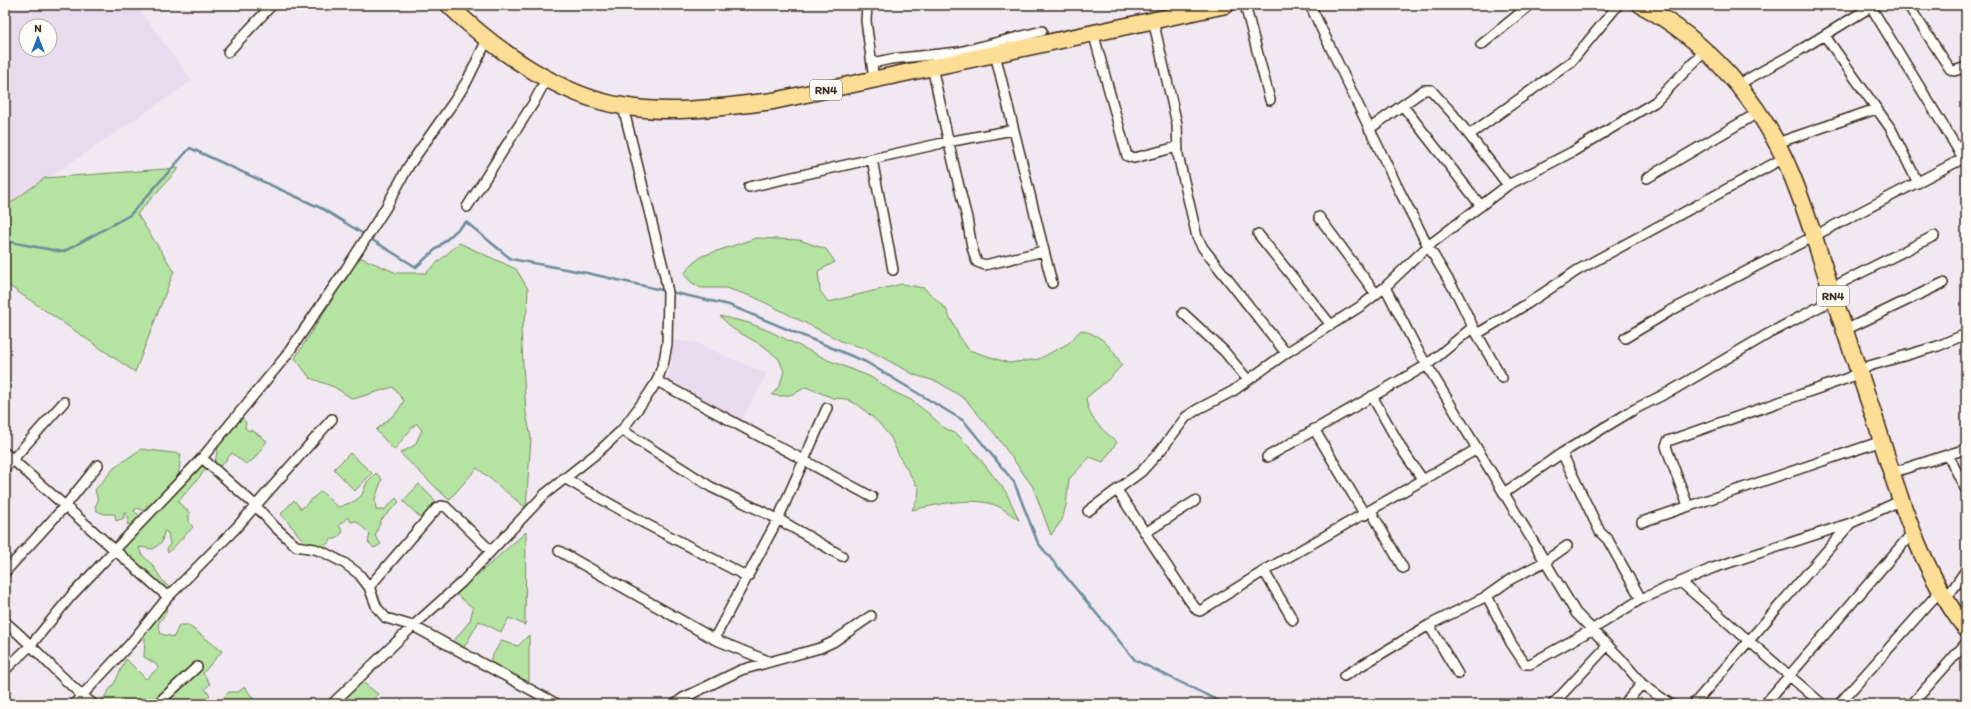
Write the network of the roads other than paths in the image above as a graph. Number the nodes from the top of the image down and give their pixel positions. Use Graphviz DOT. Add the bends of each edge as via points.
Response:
graph roads {
  1 [pos="272,5"];
  2 [pos="450,5"];
  3 [pos="867,5"];
  4 [pos="1245,5"];
  5 [pos="1310,5"];
  6 [pos="1530,5"];
  7 [pos="1618,5"];
  8 [pos="1641,5"];
  9 [pos="1908,5"];
  10 [pos="1216,6"];
  11 [pos="1872,6"];
  12 [pos="1153,20"];
  13 [pos="1042,32"];
  14 [pos="1093,32"];
  15 [pos="1825,36"];
  16 [pos="487,40"];
  17 [pos="1481,45"];
  18 [pos="1705,51"];
  19 [pos="228,52"];
  20 [pos="995,54"];
  21 [pos="872,64"];
  22 [pos="932,67"];
  23 [pos="1966,67"];
  24 [pos="547,78"];
  25 [pos="874,80"];
  26 [pos="1739,84"];
  27 [pos="1270,100"];
  28 [pos="1403,106"];
  29 [pos="623,107"];
  30 [pos="1876,109"];
  31 [pos="1759,112"];
  32 [pos="1369,129"];
  33 [pos="1013,130"];
  34 [pos="1469,135"];
  35 [pos="947,142"];
  36 [pos="1777,143"];
  37 [pos="1177,147"];
  38 [pos="1965,157"];
  39 [pos="1784,158"];
  40 [pos="872,159"];
  41 [pos="1647,178"];
  42 [pos="1918,182"];
  43 [pos="1508,185"];
  44 [pos="749,187"];
  45 [pos="1480,206"];
  46 [pos="467,207"];
  47 [pos="1319,217"];
  48 [pos="1258,234"];
  49 [pos="1934,236"];
  50 [pos="1813,237"];
  51 [pos="1428,246"];
  52 [pos="1044,251"];
  53 [pos="894,270"];
  54 [pos="1052,283"];
  55 [pos="1943,283"];
  56 [pos="1385,287"];
  57 [pos="1376,294"];
  58 [pos="1832,294"];
  59 [pos="1183,313"];
  60 [pos="1331,325"];
  61 [pos="1475,330"];
  62 [pos="1845,330"];
  63 [pos="1966,334"];
  64 [pos="1625,338"];
  65 [pos="1286,353"];
  66 [pos="1427,364"];
  67 [pos="1858,372"];
  68 [pos="1502,378"];
  69 [pos="1248,380"];
  70 [pos="658,381"];
  71 [pos="1372,396"];
  72 [pos="64,402"];
  73 [pos="828,408"];
  74 [pos="332,419"];
  75 [pos="1314,429"];
  76 [pos="622,430"];
  77 [pos="1882,441"];
  78 [pos="1477,449"];
  79 [pos="1966,449"];
  80 [pos="5,453"];
  81 [pos="1562,453"];
  82 [pos="1948,455"];
  83 [pos="1267,457"];
  84 [pos="202,458"];
  85 [pos="13,460"];
  86 [pos="804,461"];
  87 [pos="98,465"];
  88 [pos="5,468"];
  89 [pos="1891,473"];
  90 [pos="564,478"];
  91 [pos="1423,480"];
  92 [pos="1117,490"];
  93 [pos="1966,490"];
  94 [pos="1504,493"];
  95 [pos="872,497"];
  96 [pos="1195,501"];
  97 [pos="1900,501"];
  98 [pos="66,505"];
  99 [pos="255,505"];
  100 [pos="1688,506"];
  101 [pos="1088,511"];
  102 [pos="1368,513"];
  103 [pos="778,519"];
  104 [pos="1642,522"];
  105 [pos="1851,523"];
  106 [pos="1913,532"];
  107 [pos="1145,533"];
  108 [pos="1568,546"];
  109 [pos="115,549"];
  110 [pos="491,551"];
  111 [pos="559,551"];
  112 [pos="842,556"];
  113 [pos="1544,562"];
  114 [pos="1403,568"];
  115 [pos="1966,570"];
  116 [pos="1264,571"];
  117 [pos="5,572"];
  118 [pos="748,577"];
  119 [pos="1682,583"];
  120 [pos="369,586"];
  121 [pos="1944,594"];
  122 [pos="1487,596"];
  123 [pos="168,597"];
  124 [pos="1641,599"];
  125 [pos="871,616"];
  126 [pos="1293,620"];
  127 [pos="5,622"];
  128 [pos="413,626"];
  129 [pos="1428,626"];
  130 [pos="1593,629"];
  131 [pos="1966,629"];
  132 [pos="714,639"];
  133 [pos="1748,641"];
  134 [pos="1966,643"];
  135 [pos="31,645"];
  136 [pos="1608,646"];
  137 [pos="768,661"];
  138 [pos="197,667"];
  139 [pos="5,670"];
  140 [pos="1458,674"];
  141 [pos="1790,675"];
  142 [pos="1344,676"];
  143 [pos="1642,684"];
  144 [pos="82,695"];
  145 [pos="74,704"];
  146 [pos="93,704"];
  147 [pos="157,704"];
  148 [pos="332,704"];
  149 [pos="557,704"];
  150 [pos="675,704"];
  151 [pos="1553,704"];
  152 [pos="1624,704"];
  153 [pos="1670,704"];
  154 [pos="1694,704"];
  155 [pos="1765,704"];
  156 [pos="1822,704"];
  157 [pos="1839,704"];
  158 [pos="1912,704"];
  1 -- 19 [label="street"];
  2 -- 16 [label="highway, RN4"];
  3 -- 21 [label="street" via="866,21"];
  4 -- 27 [label="street"];
  5 -- 32 [label="street"];
  6 -- 17 [label="street"];
  7 -- 34 [label="street" via="1571,62"];
  8 -- 18 [label="highway, RN4" via="1678,28"];
  9 -- 23 [label="street" via="1950,69 1954,71"];
  10 -- 12 [label="highway, RN4"];
  11 -- 15 [label="street"];
  11 -- 38 [label="street"];
  12 -- 14 [label="highway, RN4"];
  12 -- 37 [label="street" via="1178,131"];
  13 -- 21 [label="street" via="959,52 891,59"];
  14 -- 20 [label="highway, RN4"];
  14 -- 37 [label="street" via="1127,156 1134,158"];
  15 -- 26 [label="street"];
  15 -- 30 [label="street"];
  16 -- 24 [label="highway, RN4"];
  16 -- 84 [label="street" via="463,87 408,167 385,209 346,269 286,356"];
  18 -- 26 [label="highway, RN4"];
  18 -- 43 [label="street" via="1656,102 1572,152"];
  20 -- 22 [label="highway, RN4"];
  20 -- 33 [label="street"];
  21 -- 25 [label="street"];
  22 -- 25 [label="highway, RN4"];
  22 -- 35 [label="street"];
  24 -- 29 [label="highway, RN4" via="587,97"];
  24 -- 46 [label="street"];
  25 -- 29 [label="highway, RN4" via="773,101 731,106 660,109"];
  26 -- 31 [label="highway, RN4"];
  28 -- 32 [label="street"];
  28 -- 34 [label="street" via="1424,90 1431,90"];
  28 -- 45 [label="street"];
  29 -- 70 [label="street" via="668,293 667,344"];
  30 -- 36 [label="street"];
  30 -- 42 [label="street" via="1891,129"];
  31 -- 36 [label="highway, RN4"];
  31 -- 41 [label="street"];
  32 -- 51 [label="street"];
  33 -- 35 [label="street"];
  33 -- 52 [label="street"];
  34 -- 43 [label="street"];
  35 -- 40 [label="street"];
  35 -- 52 [label="street" via="970,230 974,256 978,262 985,265"];
  36 -- 39 [label="highway, RN4"];
  37 -- 65 [label="street" via="1197,238"];
  38 -- 42 [label="street"];
  39 -- 50 [label="highway, RN4"];
  39 -- 61 [label="street" via="1578,270 1527,304"];
  40 -- 44 [label="street"];
  40 -- 53 [label="street"];
  42 -- 50 [label="street"];
  43 -- 45 [label="street"];
  45 -- 51 [label="street"];
  47 -- 57 [label="street"];
  48 -- 60 [label="street"];
  49 -- 58 [label="street"];
  50 -- 58 [label="highway, RN4"];
  50 -- 64 [label="street" via="1670,311"];
  51 -- 56 [label="street"];
  51 -- 61 [label="street"];
  52 -- 54 [label="street"];
  55 -- 62 [label="street"];
  56 -- 57 [label="street"];
  56 -- 66 [label="street"];
  57 -- 60 [label="street"];
  58 -- 62 [label="highway, RN4"];
  58 -- 81 [label="street"];
  59 -- 69 [label="street" via="1224,351"];
  60 -- 65 [label="street"];
  61 -- 66 [label="street"];
  61 -- 68 [label="street"];
  62 -- 67 [label="highway, RN4"];
  63 -- 67 [label="street" via="1938,346 1869,366"];
  65 -- 69 [label="street"];
  66 -- 71 [label="street"];
  66 -- 78 [label="street"];
  67 -- 77 [label="highway, RN4"];
  67 -- 100 [label="street" via="1848,378 1668,441 1666,446"];
  69 -- 92 [label="street" via="1186,417 1141,472"];
  70 -- 76 [label="street"];
  70 -- 86 [label="street"];
  71 -- 75 [label="street"];
  71 -- 91 [label="street" via="1403,451"];
  72 -- 85 [label="street"];
  73 -- 86 [label="street"];
  74 -- 99 [label="street"];
  75 -- 83 [label="street"];
  75 -- 102 [label="street"];
  76 -- 90 [label="street"];
  76 -- 103 [label="street" via="711,487"];
  77 -- 89 [label="highway, RN4"];
  77 -- 100 [label="street"];
  78 -- 91 [label="street"];
  78 -- 94 [label="street"];
  79 -- 82 [label="street"];
  80 -- 85 [label="street"];
  81 -- 94 [label="street"];
  81 -- 124 [label="street" via="1600,532 1608,540"];
  82 -- 89 [label="street"];
  82 -- 93 [label="street"];
  84 -- 99 [label="street"];
  84 -- 109 [label="street"];
  85 -- 88 [label="street"];
  85 -- 98 [label="street"];
  86 -- 95 [label="street"];
  86 -- 103 [label="street"];
  87 -- 98 [label="street"];
  89 -- 97 [label="highway, RN4"];
  90 -- 110 [label="street" via="544,494"];
  90 -- 118 [label="street"];
  91 -- 102 [label="street"];
  92 -- 101 [label="street"];
  92 -- 107 [label="street"];
  94 -- 113 [label="street"];
  96 -- 107 [label="street"];
  97 -- 105 [label="street"];
  97 -- 106 [label="highway, RN4"];
  98 -- 109 [label="street"];
  98 -- 117 [label="street"];
  99 -- 120 [label="street" via="296,546 315,549 344,562 360,574"];
  99 -- 123 [label="street"];
  100 -- 104 [label="street"];
  102 -- 114 [label="street"];
  102 -- 116 [label="street"];
  103 -- 112 [label="street"];
  103 -- 118 [label="street"];
  105 -- 119 [label="street" via="1713,568"];
  105 -- 133 [label="street"];
  106 -- 121 [label="highway, RN4"];
  106 -- 141 [label="street"];
  107 -- 116 [label="street" via="1190,602 1200,611"];
  108 -- 113 [label="street"];
  109 -- 123 [label="street"];
  109 -- 135 [label="street" via="71,596"];
  110 -- 120 [label="street" via="446,507 441,506"];
  110 -- 128 [label="street" via="462,582"];
  111 -- 132 [label="street"];
  113 -- 122 [label="street" via="1511,579"];
  113 -- 130 [label="street" via="1576,613"];
  115 -- 121 [label="street"];
  116 -- 126 [label="street"];
  118 -- 132 [label="street"];
  119 -- 124 [label="street"];
  119 -- 133 [label="street"];
  120 -- 128 [label="street" via="381,614"];
  121 -- 131 [label="highway, RN4"];
  121 -- 157 [label="street"];
  122 -- 129 [label="street"];
  122 -- 130 [label="street" via="1525,664 1530,664"];
  123 -- 144 [label="street" via="130,644"];
  124 -- 130 [label="street"];
  125 -- 137 [label="street" via="820,648"];
  127 -- 135 [label="street"];
  128 -- 148 [label="street"];
  128 -- 149 [label="street"];
  129 -- 140 [label="street"];
  129 -- 142 [label="street"];
  130 -- 136 [label="street"];
  132 -- 137 [label="street"];
  133 -- 141 [label="street"];
  133 -- 154 [label="street"];
  134 -- 158 [label="street"];
  135 -- 139 [label="street"];
  135 -- 144 [label="street"];
  136 -- 143 [label="street"];
  136 -- 151 [label="street"];
  137 -- 150 [label="street" via="741,670"];
  138 -- 147 [label="street"];
  141 -- 155 [label="street"];
  141 -- 156 [label="street"];
  143 -- 152 [label="street"];
  143 -- 153 [label="street"];
  144 -- 145 [label="street"];
  144 -- 146 [label="street"];
}
